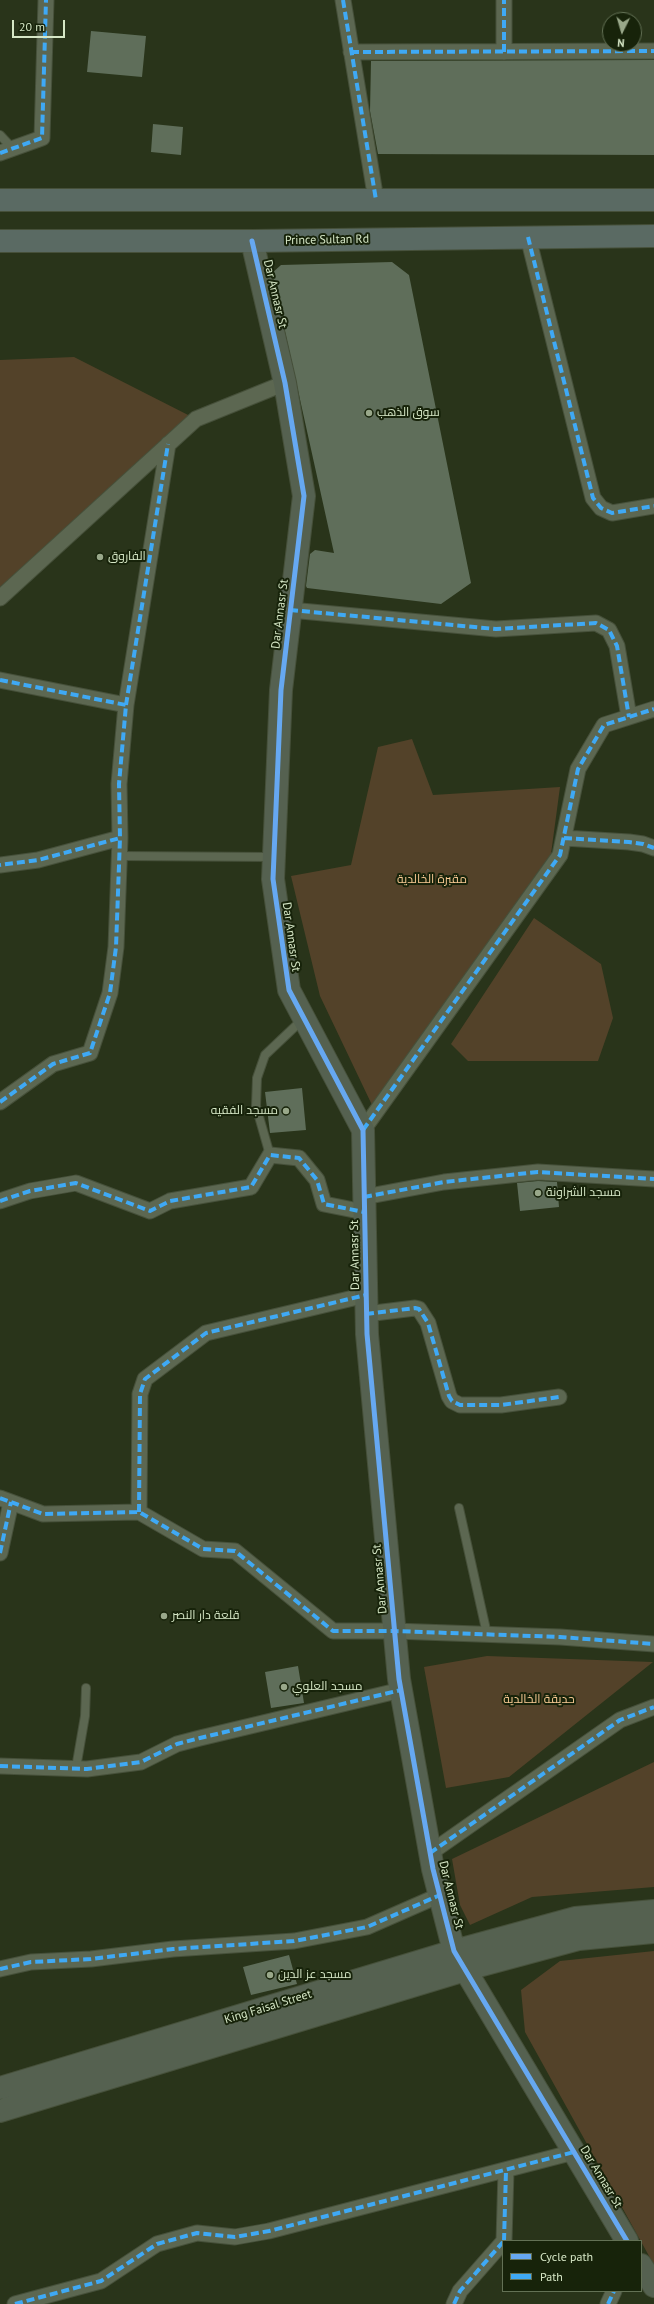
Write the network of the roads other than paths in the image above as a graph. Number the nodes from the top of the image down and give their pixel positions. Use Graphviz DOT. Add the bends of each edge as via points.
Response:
graph roads {
  1 [pos="46,0"];
  2 [pos="342,0"];
  3 [pos="504,0"];
  4 [pos="654,51"];
  5 [pos="351,52"];
  6 [pos="504,52"];
  7 [pos="0,135"];
  8 [pos="6,151"];
  9 [pos="0,200"];
  10 [pos="376,200"];
  11 [pos="654,200"];
  12 [pos="654,236"];
  13 [pos="528,237"];
  14 [pos="0,241"];
  15 [pos="252,241"];
  16 [pos="285,383"];
  17 [pos="168,444"];
  18 [pos="654,506"];
  19 [pos="0,598"];
  20 [pos="290,610"];
  21 [pos="0,680"];
  22 [pos="126,705"];
  23 [pos="654,709"];
  24 [pos="628,717"];
  25 [pos="120,838"];
  26 [pos="564,838"];
  27 [pos="654,848"];
  28 [pos="119,856"];
  29 [pos="274,857"];
  30 [pos="0,865"];
  31 [pos="304,1018"];
  32 [pos="0,1102"];
  33 [pos="363,1130"];
  34 [pos="270,1155"];
  35 [pos="654,1179"];
  36 [pos="0,1201"];
  37 [pos="364,1205"];
  38 [pos="366,1304"];
  39 [pos="559,1397"];
  40 [pos="6,1500"];
  41 [pos="459,1508"];
  42 [pos="139,1512"];
  43 [pos="0,1552"];
  44 [pos="394,1631"];
  45 [pos="487,1634"];
  46 [pos="654,1644"];
  47 [pos="86,1688"];
  48 [pos="401,1690"];
  49 [pos="654,1707"];
  50 [pos="0,1766"];
  51 [pos="76,1768"];
  52 [pos="430,1853"];
  53 [pos="440,1895"];
  54 [pos="654,1910"];
  55 [pos="654,1932"];
  56 [pos="454,1951"];
  57 [pos="0,1969"];
  58 [pos="466,1970"];
  59 [pos="0,2088"];
  60 [pos="0,2111"];
  61 [pos="574,2152"];
  62 [pos="506,2170"];
  63 [pos="504,2240"];
  64 [pos="626,2240"];
  65 [pos="502,2244"];
  66 [pos="642,2266"];
  67 [pos="654,2286"];
  68 [pos="614,2292"];
  69 [pos="15,2304"];
  70 [pos="454,2304"];
  71 [pos="608,2304"];
  1 -- 8 [label="street" via="42,138"];
  2 -- 5 [label="street"];
  3 -- 6 [label="street"];
  4 -- 6 [label="street"];
  5 -- 6 [label="street"];
  5 -- 10 [label="street"];
  7 -- 8 [label="lane"];
  9 -- 10 [label="highway"];
  10 -- 11 [label="highway"];
  12 -- 13 [label="highway, Prince Sultan Rd"];
  13 -- 15 [label="highway, Prince Sultan Rd"];
  13 -- 18 [label="street" via="593,498 601,508 612,513"];
  14 -- 15 [label="highway, Prince Sultan Rd"];
  15 -- 16 [label="street, Dar Annasr St"];
  16 -- 17 [label="street" via="196,419"];
  16 -- 20 [label="street, Dar Annasr St" via="304,496"];
  17 -- 19 [label="street"];
  17 -- 22 [label="street"];
  20 -- 24 [label="street" via="496,629 596,623 609,630 617,646"];
  20 -- 29 [label="street, Dar Annasr St" via="281,690"];
  21 -- 22 [label="street"];
  22 -- 25 [label="street" via="118,784"];
  23 -- 24 [label="street"];
  24 -- 26 [label="street" via="604,725 578,769"];
  25 -- 28 [label="street"];
  25 -- 30 [label="street" via="38,860"];
  26 -- 27 [label="street" via="629,842"];
  26 -- 33 [label="street" via="560,855"];
  28 -- 29 [label="lane"];
  28 -- 32 [label="street" via="116,947 110,993 90,1053 53,1064"];
  29 -- 31 [label="street, Dar Annasr St" via="273,879 289,990"];
  31 -- 33 [label="street, Dar Annasr St"];
  31 -- 34 [label="lane" via="265,1056 257,1078 256,1106"];
  33 -- 37 [label="street, Dar Annasr St"];
  34 -- 36 [label="street" via="251,1187 170,1201 150,1211 76,1183 30,1191"];
  34 -- 37 [label="street" via="299,1158 317,1180 324,1204"];
  35 -- 37 [label="street" via="538,1172 444,1182"];
  37 -- 38 [label="street, Dar Annasr St"];
  38 -- 39 [label="street" via="419,1309 428,1323 452,1402 460,1405 501,1405"];
  38 -- 42 [label="street" via="206,1333 145,1379 140,1394"];
  38 -- 44 [label="street, Dar Annasr St"];
  40 -- 42 [label="street" via="43,1514"];
  40 -- 43 [label="street"];
  41 -- 45 [label="lane"];
  42 -- 44 [label="street" via="203,1549 236,1551 333,1631"];
  44 -- 45 [label="street"];
  44 -- 48 [label="street, Dar Annasr St"];
  45 -- 46 [label="street"];
  47 -- 51 [label="lane" via="85,1716"];
  48 -- 51 [label="street" via="177,1744 141,1762 87,1769"];
  48 -- 52 [label="street, Dar Annasr St"];
  49 -- 52 [label="street" via="620,1720"];
  50 -- 51 [label="street"];
  52 -- 53 [label="street, Dar Annasr St"];
  53 -- 56 [label="street, Dar Annasr St"];
  53 -- 57 [label="street" via="367,1927 294,1941 180,1948 31,1962"];
  54 -- 56 [label="street, King Faisal Street" via="575,1918"];
  55 -- 58 [label="street" via="579,1939"];
  56 -- 58 [label="street, Dar Annasr St"];
  56 -- 59 [label="street, King Faisal Street"];
  58 -- 60 [label="street"];
  58 -- 61 [label="street, Dar Annasr St"];
  61 -- 62 [label="street"];
  61 -- 64 [label="street, Dar Annasr St"];
  62 -- 63 [label="street"];
  62 -- 69 [label="street" via="269,2231 235,2237 197,2233 157,2244 101,2281"];
  65 -- 70 [label="street" via="460,2291"];
  66 -- 67 [label="street"];
  68 -- 71 [label="street"];
}
